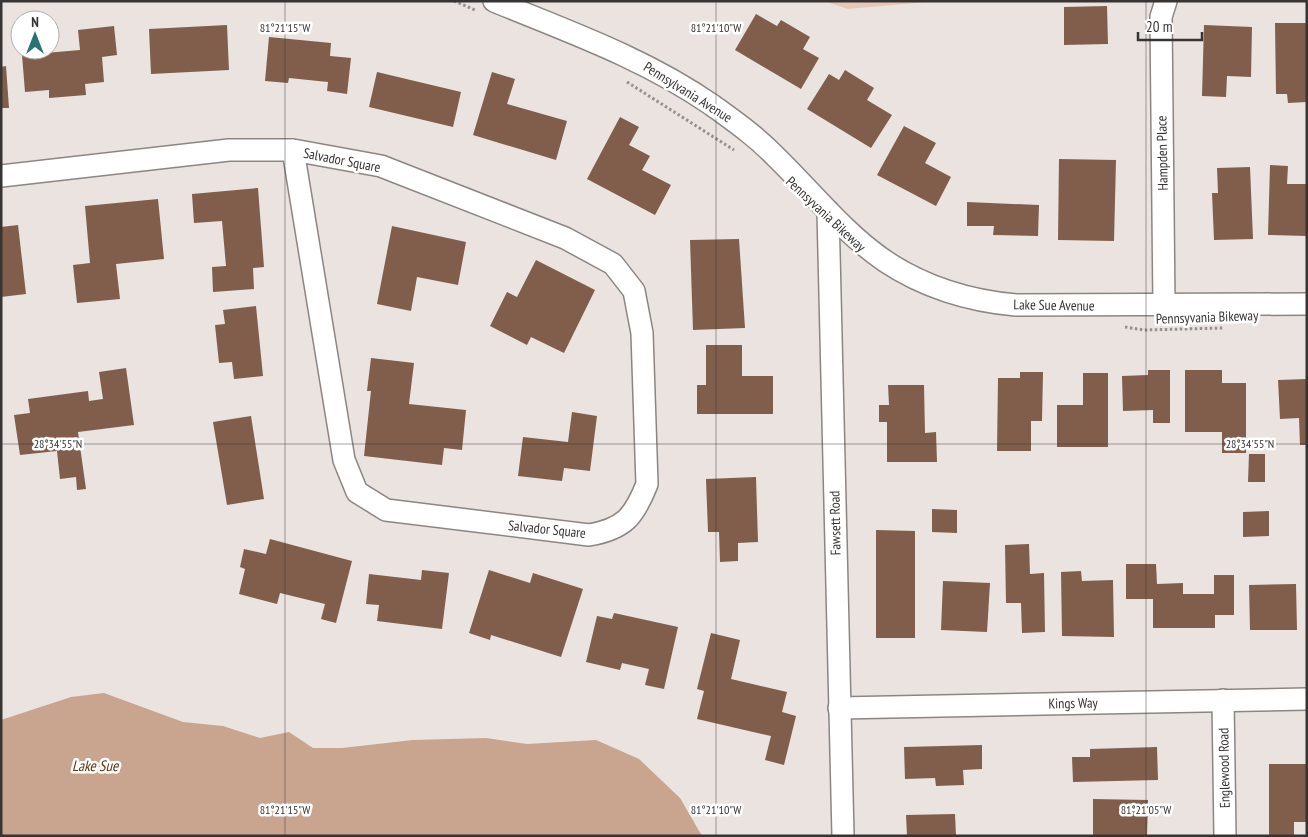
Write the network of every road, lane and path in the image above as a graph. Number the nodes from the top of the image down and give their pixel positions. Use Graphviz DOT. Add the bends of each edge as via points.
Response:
graph roads {
  1 [pos="454,1"];
  2 [pos="1166,1"];
  3 [pos="487,7"];
  4 [pos="622,79"];
  5 [pos="293,150"];
  6 [pos="736,152"];
  7 [pos="1,176"];
  8 [pos="828,210"];
  9 [pos="1307,304"];
  10 [pos="1164,306"];
  11 [pos="1117,326"];
  12 [pos="1229,327"];
  13 [pos="1223,700"];
  14 [pos="1307,700"];
  15 [pos="838,708"];
  16 [pos="843,836"];
  17 [pos="1225,836"];
  1 -- 3 [label="path"];
  2 -- 10 [label="street, Hampden Place" via="1161,17"];
  3 -- 8 [label="street, Pennsylvania Avenue" via="599,43 675,81 775,155"];
  4 -- 6 [label="path"];
  5 -- 5 [label="street, Salvador Square" via="344,460 357,492 386,510 589,535 608,532 627,521 647,484 642,333 634,291 612,264 565,238 381,166"];
  5 -- 7 [label="street, Salvador Square" via="229,150"];
  8 -- 10 [label="street, Lake Sue Avenue" via="856,239 886,262 915,278 972,299 1016,305"];
  8 -- 15 [label="street, Fawsett Road"];
  9 -- 10 [label="street, Lake Sue Avenue"];
  11 -- 12 [label="path, Pennsyvania Bikeway" via="1144,330"];
  13 -- 14 [label="street, Kings Way"];
  13 -- 15 [label="street, Kings Way"];
  13 -- 17 [label="street, Englewood Road"];
  15 -- 16 [label="street, Fawsett Road"];
}
